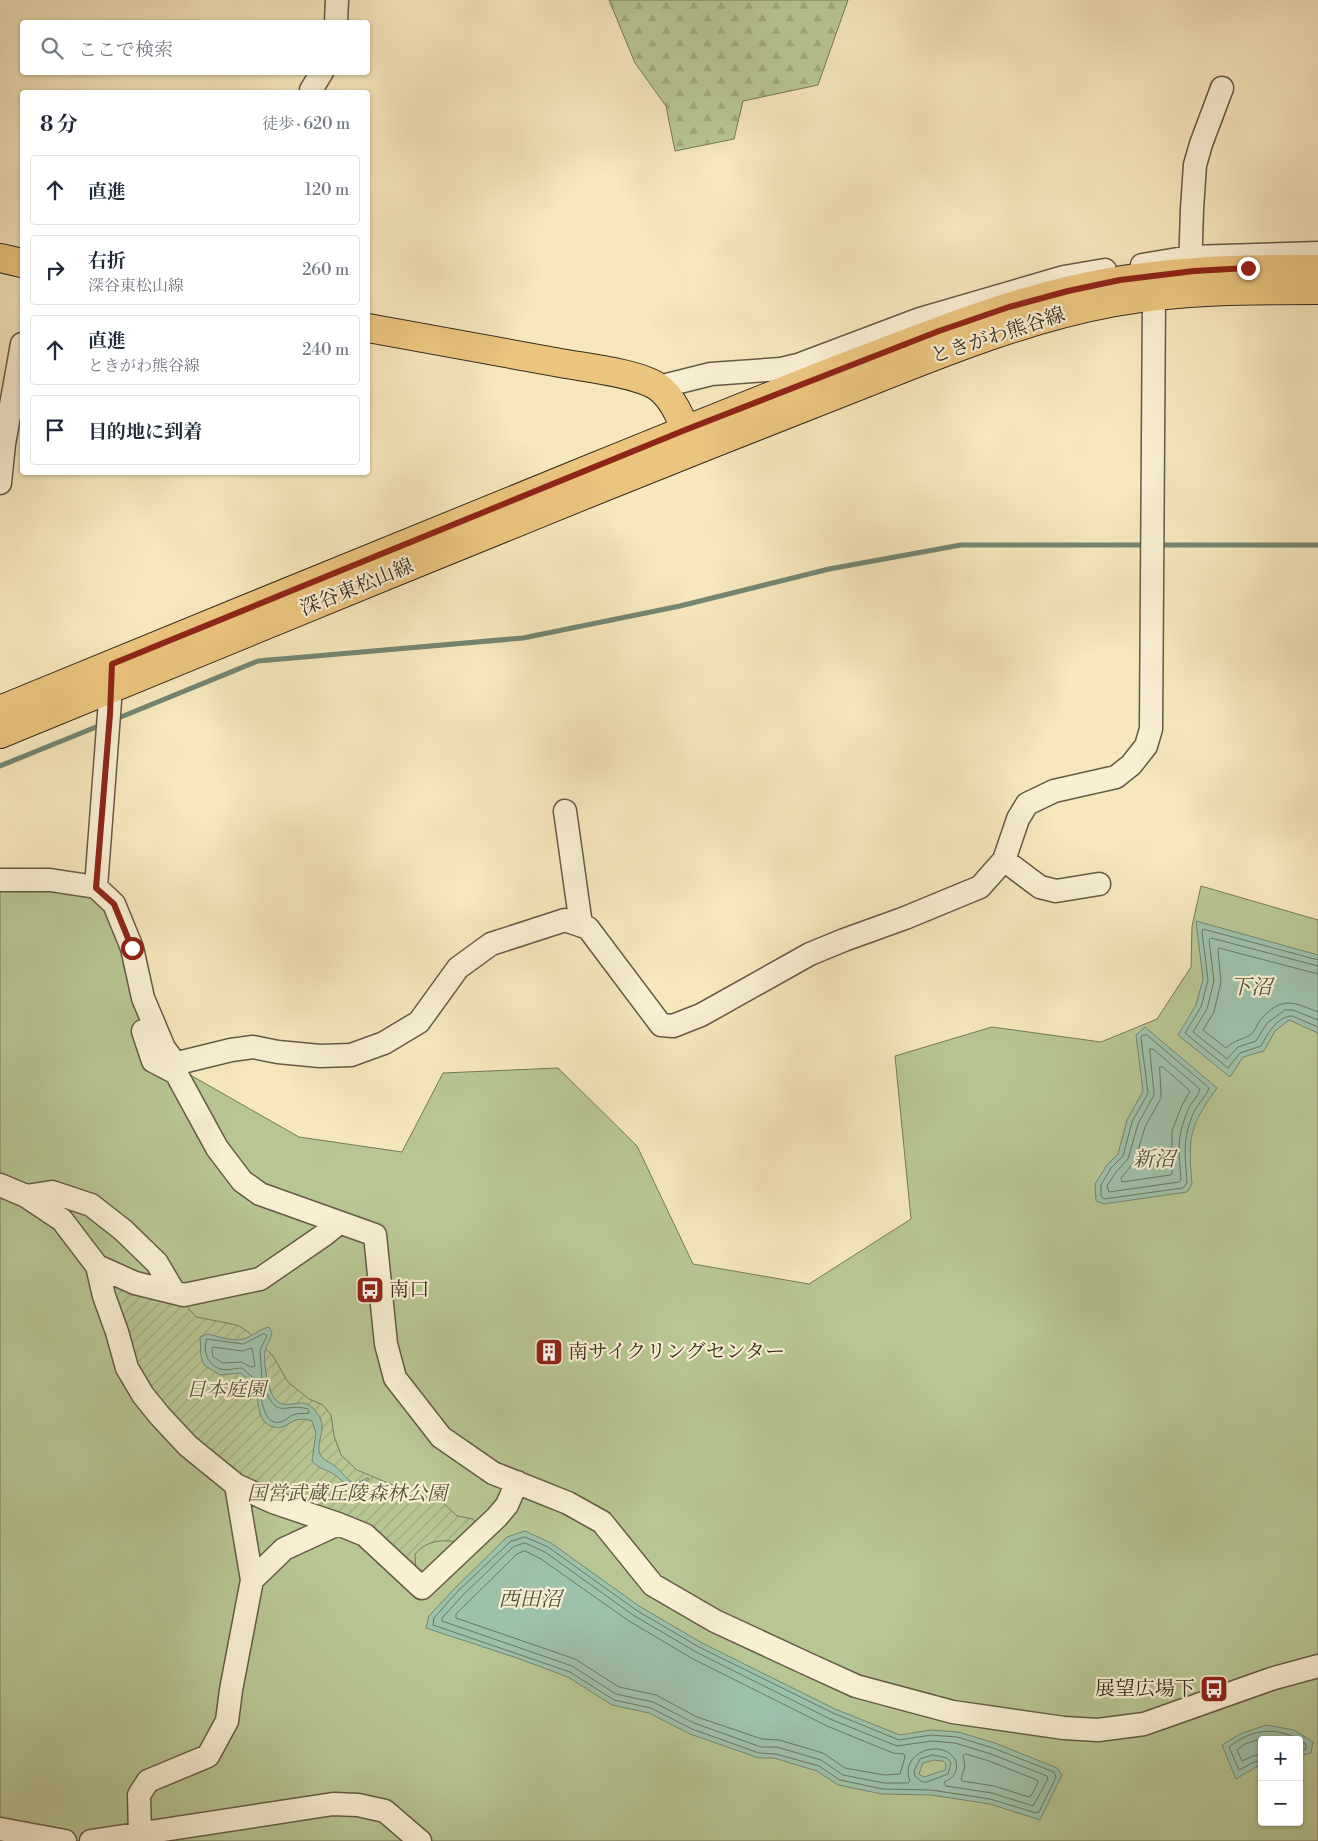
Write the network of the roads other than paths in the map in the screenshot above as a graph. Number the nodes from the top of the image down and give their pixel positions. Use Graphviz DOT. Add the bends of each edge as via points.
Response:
graph roads {
  1 [pos="336,0"];
  2 [pos="336,20"];
  3 [pos="320,75"];
  4 [pos="1222,88"];
  5 [pos="311,90"];
  6 [pos="1318,253"];
  7 [pos="0,258"];
  8 [pos="20,263"];
  9 [pos="1190,264"];
  10 [pos="1318,269"];
  11 [pos="1318,290"];
  12 [pos="1154,296"];
  13 [pos="370,328"];
  14 [pos="20,355"];
  15 [pos="659,387"];
  16 [pos="689,440"];
  17 [pos="0,483"];
  18 [pos="111,700"];
  19 [pos="0,710"];
  20 [pos="0,734"];
  21 [pos="565,811"];
  22 [pos="1004,860"];
  23 [pos="0,880"];
  24 [pos="1098,884"];
  25 [pos="86,885"];
  26 [pos="580,925"];
  27 [pos="0,1185"];
  28 [pos="26,1196"];
  29 [pos="339,1222"];
  30 [pos="97,1266"];
  31 [pos="174,1292"];
  32 [pos="517,1482"];
  33 [pos="236,1485"];
  34 [pos="338,1524"];
  35 [pos="252,1580"];
  36 [pos="1318,1666"];
  37 [pos="0,1829"];
  38 [pos="130,1837"];
  39 [pos="65,1841"];
  40 [pos="90,1841"];
  41 [pos="420,1841"];
  1 -- 2 [label="street"];
  3 -- 5 [label="street"];
  4 -- 9 [label="street" via="1195,165"];
  6 -- 9 [label="street"];
  7 -- 8 [label="main road"];
  9 -- 10 [label="main road, ときがわ熊谷線"];
  9 -- 15 [label="street" via="1064,277 920,320 798,365 710,374"];
  9 -- 16 [label="main road, ときがわ熊谷線" via="1068,291 939,331 862,360"];
  11 -- 12 [label="main road, ときがわ熊谷線" via="1213,291"];
  12 -- 16 [label="main road, ときがわ熊谷線" via="1072,311 1018,326"];
  12 -- 22 [label="street" via="1151,730 1146,746 1116,776 1054,791 1027,804"];
  13 -- 15 [label="main road" via="630,376"];
  14 -- 17 [label="street"];
  15 -- 16 [label="main road" via="677,412"];
  16 -- 18 [label="main road, 深谷東松山線"];
  18 -- 19 [label="main road, 深谷東松山線"];
  18 -- 20 [label="main road, 深谷東松山線"];
  18 -- 25 [label="street"];
  21 -- 26 [label="street"];
  22 -- 24 [label="street" via="1040,887 1056,891"];
  22 -- 26 [label="street" via="980,887 810,954 701,1015 673,1026 661,1025 588,928"];
  23 -- 25 [label="street" via="50,880"];
  25 -- 26 [label="street" via="114,904 132,948 143,998 164,1048 173,1060 182,1062 253,1047 320,1056 350,1055 384,1043 419,1022 458,968 491,944 565,920"];
  25 -- 29 [label="street" via="117,935 132,998 153,1062 176,1073 217,1148 242,1182 260,1194"];
  27 -- 28 [label="street"];
  28 -- 30 [label="street" via="62,1220"];
  28 -- 31 [label="street" via="52,1192 91,1205 157,1263"];
  29 -- 31 [label="street" via="260,1279 184,1295"];
  29 -- 32 [label="street" via="375,1235 386,1344 395,1378 441,1437 493,1473"];
  30 -- 31 [label="street" via="134,1283"];
  30 -- 33 [label="street" via="127,1368 143,1394 188,1446"];
  32 -- 34 [label="street" via="507,1505 497,1517 422,1588 365,1535"];
  32 -- 36 [label="street" via="568,1503 602,1522 653,1585 715,1621 856,1686 953,1712 1098,1730 1144,1724 1271,1679"];
  33 -- 34 [label="street" via="273,1502"];
  33 -- 35 [label="street"];
  34 -- 35 [label="street" via="284,1549"];
  35 -- 38 [label="street" via="227,1721 208,1756 148,1781 140,1795"];
  37 -- 39 [label="street"];
  38 -- 40 [label="street"];
  38 -- 41 [label="street" via="333,1804 385,1811"];
}
